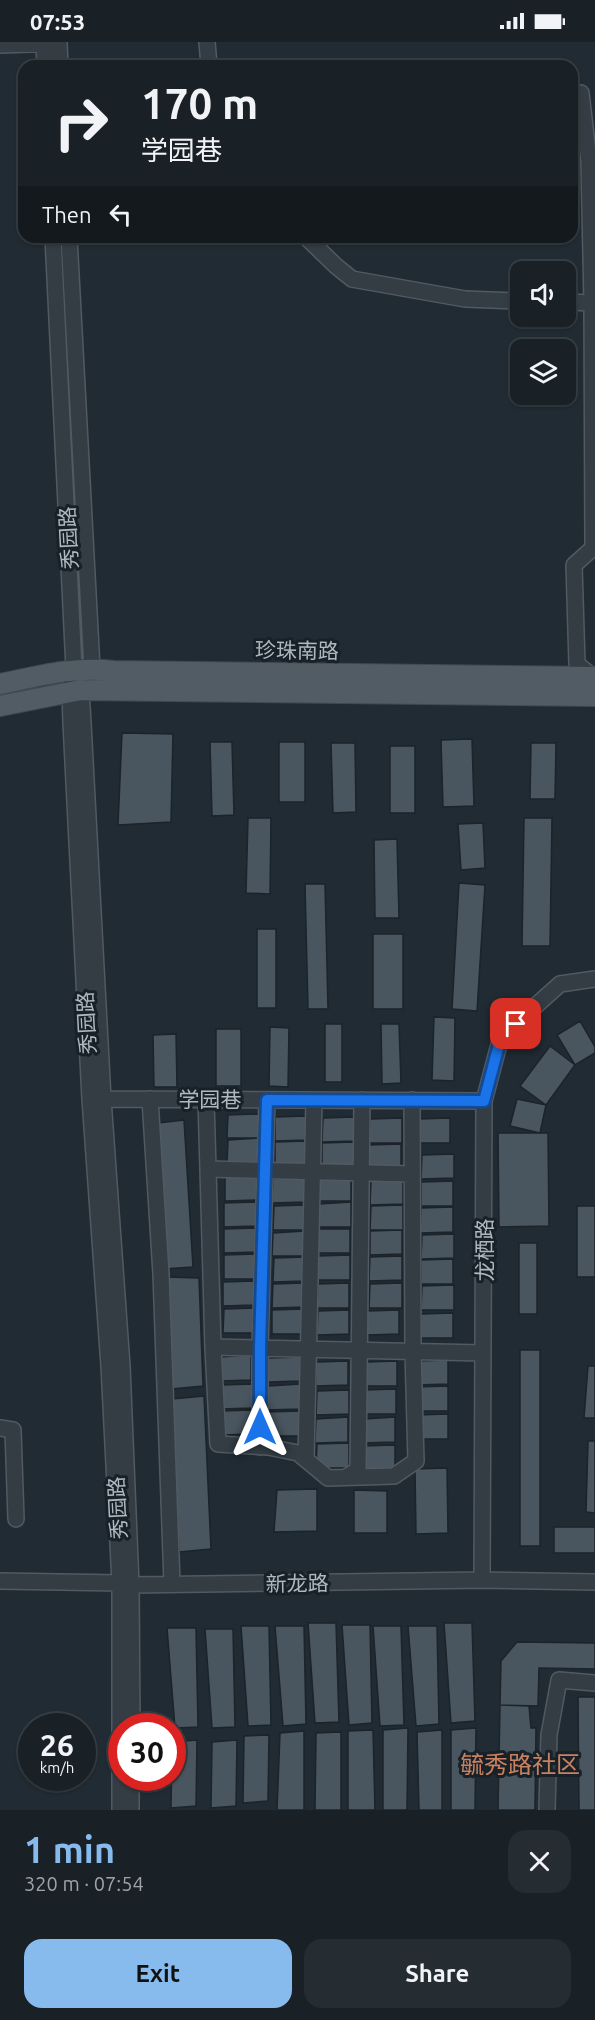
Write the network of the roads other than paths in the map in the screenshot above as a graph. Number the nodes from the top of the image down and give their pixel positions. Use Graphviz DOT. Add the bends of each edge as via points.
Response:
graph roads {
  1 [pos="207,42"];
  2 [pos="50,43"];
  3 [pos="0,45"];
  4 [pos="46,60"];
  5 [pos="57,60"];
  6 [pos="208,60"];
  7 [pos="581,93"];
  8 [pos="53,243"];
  9 [pos="69,243"];
  10 [pos="312,243"];
  11 [pos="510,301"];
  12 [pos="576,302"];
  13 [pos="594,303"];
  14 [pos="594,550"];
  15 [pos="83,669"];
  16 [pos="0,684"];
  17 [pos="594,687"];
  18 [pos="76,691"];
  19 [pos="0,706"];
  20 [pos="595,979"];
  21 [pos="91,1099"];
  22 [pos="150,1099"];
  23 [pos="206,1100"];
  24 [pos="267,1100"];
  25 [pos="314,1100"];
  26 [pos="362,1100"];
  27 [pos="412,1100"];
  28 [pos="484,1101"];
  29 [pos="208,1169"];
  30 [pos="265,1170"];
  31 [pos="313,1172"];
  32 [pos="362,1173"];
  33 [pos="412,1174"];
  34 [pos="213,1347"];
  35 [pos="260,1348"];
  36 [pos="310,1349"];
  37 [pos="359,1350"];
  38 [pos="413,1352"];
  39 [pos="483,1353"];
  40 [pos="0,1428"];
  41 [pos="260,1447"];
  42 [pos="306,1460"];
  43 [pos="346,1477"];
  44 [pos="16,1519"];
  45 [pos="482,1580"];
  46 [pos="0,1581"];
  47 [pos="595,1582"];
  48 [pos="126,1584"];
  49 [pos="172,1584"];
  50 [pos="595,1683"];
  51 [pos="131,1713"];
  52 [pos="131,1791"];
  53 [pos="120,1810"];
  54 [pos="131,1810"];
  55 [pos="547,1810"];
  1 -- 6 [label="street"];
  2 -- 3 [label="street"];
  2 -- 4 [label="street"];
  2 -- 5 [label="street"];
  7 -- 13 [label="street" via="589,162"];
  8 -- 15 [label="street, 秀园路"];
  9 -- 15 [label="street, 秀园路"];
  10 -- 11 [label="street" via="352,279 465,299"];
  12 -- 13 [label="street"];
  13 -- 14 [label="street"];
  14 -- 17 [label="street" via="574,565 577,664"];
  15 -- 16 [label="main road, 珍珠南路"];
  15 -- 17 [label="main road, 珍珠南路"];
  15 -- 18 [label="street, 秀园路"];
  17 -- 18 [label="main road, 珍珠南路"];
  18 -- 19 [label="main road, 珍珠南路"];
  18 -- 21 [label="street, 秀园路"];
  20 -- 28 [label="street, 龙栖路" via="560,984 501,1037"];
  21 -- 22 [label="street, 学园巷"];
  21 -- 48 [label="street, 秀园路"];
  22 -- 23 [label="street, 学园巷"];
  22 -- 49 [label="street" via="161,1274"];
  23 -- 24 [label="street, 学园巷"];
  23 -- 29 [label="street"];
  24 -- 25 [label="street, 学园巷"];
  24 -- 30 [label="street"];
  25 -- 26 [label="street, 学园巷"];
  25 -- 31 [label="street"];
  26 -- 27 [label="street, 学园巷"];
  26 -- 32 [label="street"];
  27 -- 28 [label="street, 学园巷"];
  27 -- 33 [label="street"];
  28 -- 39 [label="street, 龙栖路"];
  29 -- 30 [label="street"];
  29 -- 34 [label="street"];
  30 -- 31 [label="street"];
  30 -- 35 [label="street"];
  31 -- 32 [label="street"];
  31 -- 36 [label="street"];
  32 -- 33 [label="street"];
  32 -- 37 [label="street"];
  33 -- 38 [label="street"];
  34 -- 35 [label="street"];
  34 -- 41 [label="street" via="218,1444"];
  35 -- 36 [label="street"];
  35 -- 41 [label="street"];
  36 -- 37 [label="street"];
  36 -- 42 [label="street"];
  37 -- 38 [label="street"];
  37 -- 43 [label="street" via="358,1470"];
  38 -- 39 [label="street"];
  38 -- 43 [label="street" via="417,1461 394,1476"];
  39 -- 45 [label="street, 龙栖路"];
  40 -- 44 [label="street" via="14,1430"];
  41 -- 42 [label="street" via="298,1453"];
  42 -- 43 [label="street" via="327,1478"];
  45 -- 47 [label="street, 新龙路"];
  45 -- 49 [label="street, 新龙路"];
  46 -- 48 [label="street, 新龙路"];
  48 -- 49 [label="street, 新龙路"];
  48 -- 51 [label="street, 秀园路"];
  48 -- 53 [label="street, 秀园路"];
  50 -- 55 [label="street" via="559,1680 549,1735"];
  52 -- 54 [label="street"];
}
